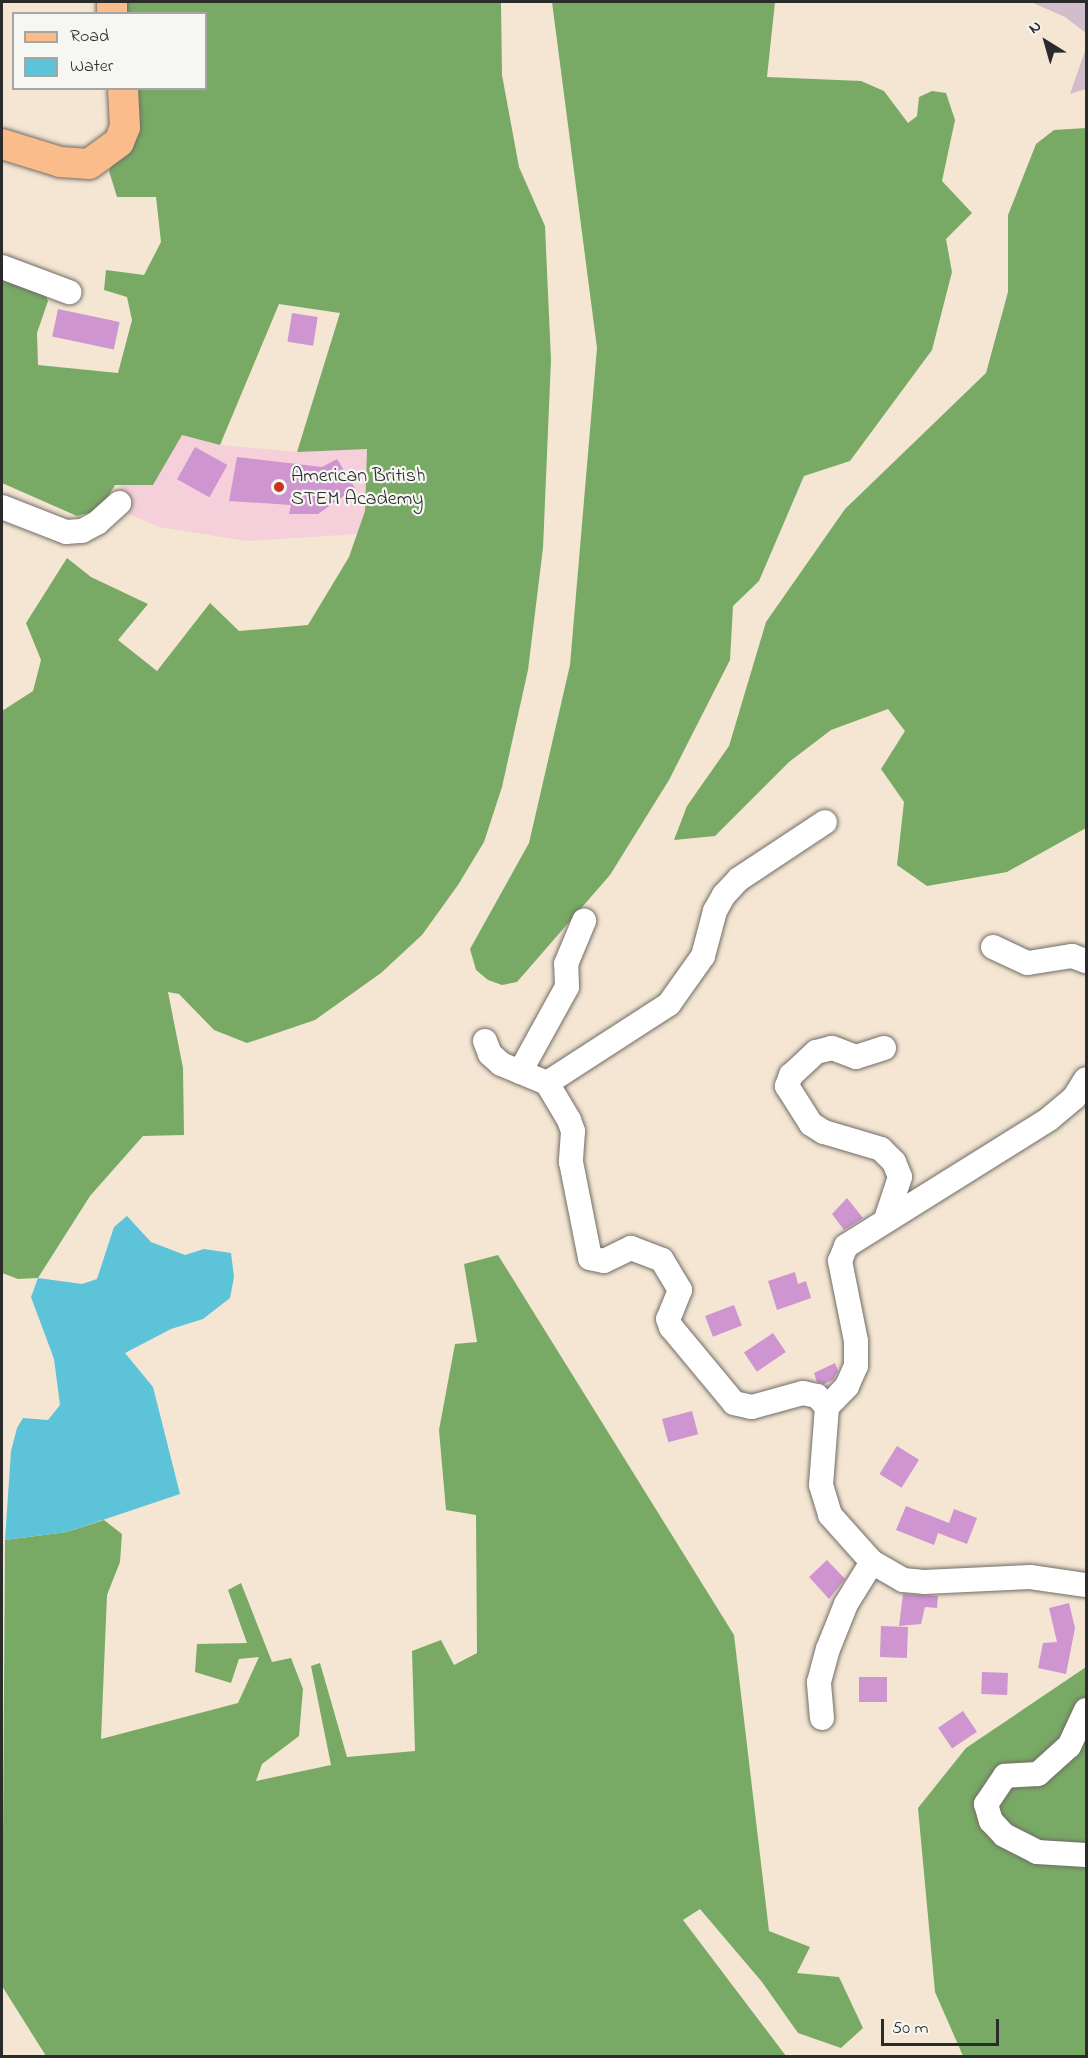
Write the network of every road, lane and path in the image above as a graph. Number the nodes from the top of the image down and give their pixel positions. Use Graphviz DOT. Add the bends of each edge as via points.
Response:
graph roads {
  1 [pos="123,90"];
  2 [pos="2,144"];
  3 [pos="2,267"];
  4 [pos="69,292"];
  5 [pos="119,503"];
  6 [pos="2,507"];
  7 [pos="825,822"];
  8 [pos="584,921"];
  9 [pos="993,947"];
  10 [pos="1086,961"];
  11 [pos="485,1041"];
  12 [pos="884,1048"];
  13 [pos="520,1072"];
  14 [pos="1086,1079"];
  15 [pos="547,1083"];
  16 [pos="886,1219"];
  17 [pos="827,1407"];
  18 [pos="872,1562"];
  19 [pos="1086,1585"];
  20 [pos="1086,1710"];
  21 [pos="822,1718"];
  22 [pos="1086,1855"];
  1 -- 2 [label="main road" via="125,128 119,142 89,164 60,162"];
  3 -- 4 [label="street"];
  5 -- 6 [label="street" via="97,523 82,531 66,532"];
  7 -- 15 [label="street" via="739,879 724,895 715,911 703,956 669,1004"];
  8 -- 13 [label="street" via="566,964 567,987"];
  9 -- 10 [label="street" via="1028,963 1072,956"];
  11 -- 13 [label="street" via="490,1054"];
  12 -- 16 [label="street" via="856,1057 832,1048 816,1052 791,1075 787,1086 811,1124 824,1132 881,1149 894,1162 900,1177"];
  13 -- 15 [label="street"];
  14 -- 16 [label="street" via="1074,1098 1050,1119"];
  15 -- 17 [label="street" via="573,1131 571,1162 590,1258 604,1261 631,1248 662,1260 680,1290 668,1319 671,1327 734,1404 752,1407 803,1393 817,1396"];
  16 -- 17 [label="street" via="846,1246 840,1261 856,1341 856,1366 847,1386"];
  17 -- 18 [label="street" via="821,1485 830,1515"];
  18 -- 19 [label="street" via="903,1580 1030,1577"];
  18 -- 21 [label="street" via="846,1604 828,1649 819,1682"];
  20 -- 22 [label="street" via="1069,1746 1038,1774 1005,1776 986,1804 991,1821 1004,1835 1037,1852"];
}
